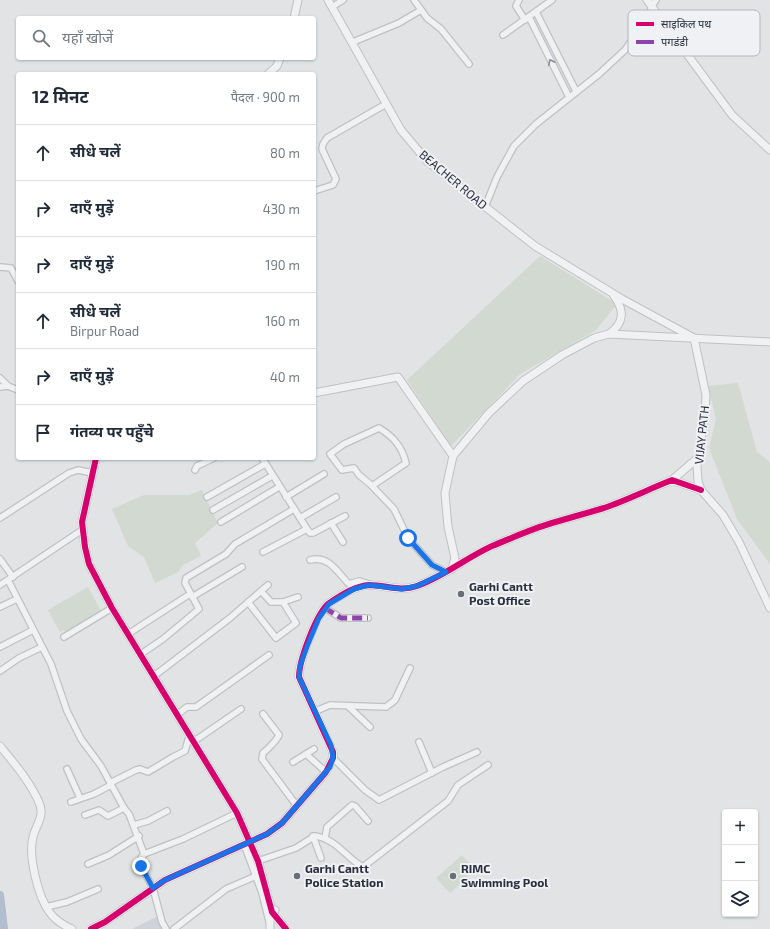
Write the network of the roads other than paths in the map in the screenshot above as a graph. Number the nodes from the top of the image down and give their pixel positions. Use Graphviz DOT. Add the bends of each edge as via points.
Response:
graph roads {
  1 [pos="298,0"];
  2 [pos="328,0"];
  3 [pos="343,0"];
  4 [pos="414,0"];
  5 [pos="518,0"];
  6 [pos="552,0"];
  7 [pos="332,7"];
  8 [pos="421,10"];
  9 [pos="536,12"];
  10 [pos="294,16"];
  11 [pos="527,18"];
  12 [pos="502,35"];
  13 [pos="353,42"];
  14 [pos="628,46"];
  15 [pos="690,56"];
  16 [pos="279,60"];
  17 [pos="469,64"];
  18 [pos="270,72"];
  19 [pos="576,91"];
  20 [pos="569,97"];
  21 [pos="386,104"];
  22 [pos="770,150"];
  23 [pos="316,190"];
  24 [pos="485,207"];
  25 [pos="0,267"];
  26 [pos="16,277"];
  27 [pos="613,294"];
  28 [pos="609,334"];
  29 [pos="694,338"];
  30 [pos="770,342"];
  31 [pos="0,378"];
  32 [pos="8,386"];
  33 [pos="0,387"];
  34 [pos="16,389"];
  35 [pos="316,393"];
  36 [pos="453,456"];
  37 [pos="699,457"];
  38 [pos="96,460"];
  39 [pos="210,460"];
  40 [pos="263,460"];
  41 [pos="265,464"];
  42 [pos="195,470"];
  43 [pos="93,473"];
  44 [pos="324,474"];
  45 [pos="272,476"];
  46 [pos="672,480"];
  47 [pos="372,486"];
  48 [pos="279,487"];
  49 [pos="701,490"];
  50 [pos="207,497"];
  51 [pos="286,497"];
  52 [pos="336,497"];
  53 [pos="294,509"];
  54 [pos="213,510"];
  55 [pos="345,516"];
  56 [pos="0,518"];
  57 [pos="300,518"];
  58 [pos="221,522"];
  59 [pos="331,523"];
  60 [pos="307,529"];
  61 [pos="82,530"];
  62 [pos="343,542"];
  63 [pos="263,552"];
  64 [pos="0,559"];
  65 [pos="310,560"];
  66 [pos="242,567"];
  67 [pos="449,570"];
  68 [pos="10,579"];
  69 [pos="0,585"];
  70 [pos="268,585"];
  71 [pos="374,586"];
  72 [pos="261,591"];
  73 [pos="191,595"];
  74 [pos="298,597"];
  75 [pos="17,599"];
  76 [pos="248,602"];
  77 [pos="283,602"];
  78 [pos="0,607"];
  79 [pos="112,608"];
  80 [pos="325,608"];
  81 [pos="770,608"];
  82 [pos="368,618"];
  83 [pos="33,630"];
  84 [pos="128,634"];
  85 [pos="64,636"];
  86 [pos="0,646"];
  87 [pos="42,646"];
  88 [pos="141,654"];
  89 [pos="270,655"];
  90 [pos="410,668"];
  91 [pos="0,671"];
  92 [pos="154,676"];
  93 [pos="349,707"];
  94 [pos="241,709"];
  95 [pos="316,711"];
  96 [pos="263,714"];
  97 [pos="177,715"];
  98 [pos="370,727"];
  99 [pos="192,740"];
  100 [pos="419,742"];
  101 [pos="0,746"];
  102 [pos="314,749"];
  103 [pos="477,752"];
  104 [pos="306,754"];
  105 [pos="333,758"];
  106 [pos="293,762"];
  107 [pos="488,765"];
  108 [pos="67,769"];
  109 [pos="326,772"];
  110 [pos="432,773"];
  111 [pos="111,784"];
  112 [pos="80,798"];
  113 [pos="71,802"];
  114 [pos="297,806"];
  115 [pos="124,808"];
  116 [pos="167,811"];
  117 [pos="236,813"];
  118 [pos="85,815"];
  119 [pos="368,821"];
  120 [pos="134,825"];
  121 [pos="139,836"];
  122 [pos="313,836"];
  123 [pos="325,838"];
  124 [pos="247,843"];
  125 [pos="144,854"];
  126 [pos="321,858"];
  127 [pos="258,860"];
  128 [pos="88,864"];
  129 [pos="256,876"];
  130 [pos="153,888"];
  131 [pos="98,889"];
  132 [pos="46,907"];
  133 [pos="272,910"];
  134 [pos="269,921"];
  135 [pos="72,929"];
  136 [pos="91,929"];
  137 [pos="166,929"];
  138 [pos="174,929"];
  139 [pos="270,929"];
  140 [pos="286,929"];
  141 [pos="291,929"];
  1 -- 10 [label="street"];
  2 -- 7 [label="street, BEACHER ROAD"];
  3 -- 7 [label="street"];
  4 -- 8 [label="street"];
  5 -- 11 [label="street" via="516,6"];
  6 -- 9 [label="street"];
  7 -- 13 [label="street, BEACHER ROAD"];
  8 -- 13 [label="street"];
  8 -- 17 [label="street" via="441,29"];
  9 -- 11 [label="street"];
  9 -- 19 [label="street"];
  11 -- 12 [label="street"];
  20 -- 11 [label="street, one-way"];
  13 -- 21 [label="street, BEACHER ROAD"];
  14 -- 19 [label="street" via="599,74"];
  15 -- 22 [label="street" via="732,115"];
  16 -- 18 [label="street"];
  19 -- 20 [label="street"];
  20 -- 24 [label="street" via="514,146 497,177"];
  21 -- 23 [label="street" via="327,138 322,149 336,179 333,185"];
  21 -- 24 [label="street, BEACHER ROAD" via="401,130 427,161"];
  24 -- 27 [label="street, BEACHER ROAD" via="535,246"];
  25 -- 26 [label="street" via="11,268"];
  27 -- 28 [label="street" via="620,303 620,322"];
  27 -- 29 [label="street, BEACHER ROAD"];
  28 -- 29 [label="street"];
  28 -- 36 [label="street" via="594,338 562,355 523,381 489,413"];
  29 -- 30 [label="street"];
  29 -- 37 [label="street, VIJAY PATH" via="706,395"];
  31 -- 32 [label="street"];
  32 -- 33 [label="street"];
  32 -- 34 [label="street"];
  35 -- 36 [label="street" via="398,377"];
  36 -- 67 [label="street" via="445,493 448,527 456,561"];
  37 -- 46 [label="street"];
  37 -- 49 [label="street, VIJAY PATH" via="698,480"];
  38 -- 43 [label="street"];
  39 -- 42 [label="street" via="197,466"];
  40 -- 41 [label="street"];
  41 -- 45 [label="street"];
  41 -- 50 [label="street"];
  43 -- 56 [label="street" via="78,470 69,473"];
  43 -- 61 [label="street"];
  44 -- 51 [label="street"];
  45 -- 48 [label="street"];
  45 -- 54 [label="street"];
  46 -- 49 [label="street"];
  46 -- 67 [label="street" via="605,507 514,537"];
  47 -- 47 [label="street" via="358,475 354,468 342,470 330,453 379,428 398,442 404,452 406,463"];
  47 -- 67 [label="street" via="394,509 408,538 432,565"];
  48 -- 51 [label="street"];
  48 -- 58 [label="street"];
  49 -- 81 [label="street" via="723,515 739,542"];
  51 -- 53 [label="street"];
  52 -- 57 [label="street"];
  53 -- 57 [label="street"];
  53 -- 73 [label="street" via="235,544 226,554 187,577 185,583"];
  55 -- 59 [label="street"];
  57 -- 60 [label="street"];
  59 -- 60 [label="street" via="313,533"];
  59 -- 62 [label="street"];
  60 -- 63 [label="street"];
  61 -- 68 [label="street"];
  61 -- 79 [label="street" via="89,564"];
  64 -- 68 [label="street"];
  65 -- 71 [label="street" via="320,559 328,562 349,584 359,581"];
  66 -- 73 [label="street"];
  67 -- 71 [label="street" via="417,586 402,589"];
  68 -- 69 [label="street"];
  68 -- 75 [label="street"];
  70 -- 72 [label="street"];
  71 -- 80 [label="street" via="354,589"];
  72 -- 76 [label="street"];
  72 -- 77 [label="street" via="271,602"];
  73 -- 84 [label="street"];
  73 -- 88 [label="street" via="198,606 198,611"];
  74 -- 77 [label="street"];
  75 -- 78 [label="street"];
  75 -- 83 [label="street"];
  76 -- 77 [label="street" via="276,638 296,623"];
  76 -- 92 [label="street"];
  79 -- 84 [label="street"];
  79 -- 85 [label="street"];
  80 -- 82 [label="street" via="339,617"];
  80 -- 95 [label="street" via="308,644 299,672"];
  83 -- 86 [label="street"];
  83 -- 87 [label="street"];
  84 -- 88 [label="street"];
  87 -- 91 [label="street"];
  87 -- 111 [label="street" via="55,673 67,711 81,739"];
  88 -- 92 [label="street"];
  89 -- 97 [label="street" via="196,707 187,708"];
  90 -- 93 [label="street" via="402,688 391,705 376,708"];
  92 -- 97 [label="street"];
  93 -- 95 [label="street" via="330,705"];
  93 -- 98 [label="street"];
  94 -- 99 [label="street"];
  95 -- 105 [label="street" via="331,745"];
  96 -- 114 [label="street" via="279,735 263,753 262,759"];
  97 -- 99 [label="street"];
  99 -- 111 [label="street" via="188,740 186,751 154,769 148,772 136,770"];
  99 -- 117 [label="street"];
  100 -- 110 [label="street"];
  101 -- 132 [label="street" via="21,772 40,805 41,816 33,836 32,848 41,896"];
  102 -- 104 [label="street"];
  103 -- 110 [label="street"];
  104 -- 106 [label="street"];
  104 -- 109 [label="street"];
  105 -- 109 [label="street"];
  105 -- 110 [label="street" via="378,800"];
  107 -- 123 [label="street" via="458,785 448,801 363,867"];
  108 -- 112 [label="street"];
  109 -- 114 [label="street"];
  111 -- 112 [label="street" via="100,792"];
  111 -- 115 [label="street"];
  112 -- 113 [label="street"];
  114 -- 124 [label="street" via="282,823 267,834"];
  115 -- 118 [label="street" via="108,816 99,810"];
  115 -- 120 [label="street"];
  116 -- 120 [label="street"];
  117 -- 124 [label="street"];
  117 -- 125 [label="street" via="183,839"];
  119 -- 123 [label="street" via="352,805 327,827"];
  120 -- 121 [label="street"];
  121 -- 125 [label="street"];
  121 -- 128 [label="street" via="109,855"];
  122 -- 123 [label="street"];
  122 -- 126 [label="street"];
  122 -- 127 [label="street" via="296,848"];
  124 -- 127 [label="street"];
  124 -- 129 [label="street"];
  124 -- 130 [label="street" via="165,880"];
  125 -- 130 [label="street" via="141,866"];
  127 -- 133 [label="street"];
  129 -- 134 [label="street"];
  129 -- 138 [label="street" via="226,889"];
  130 -- 136 [label="street"];
  130 -- 137 [label="street"];
  131 -- 132 [label="street" via="67,902"];
  132 -- 135 [label="street" via="62,925"];
  133 -- 134 [label="street"];
  133 -- 140 [label="street"];
  133 -- 141 [label="street"];
  134 -- 139 [label="street"];
}
